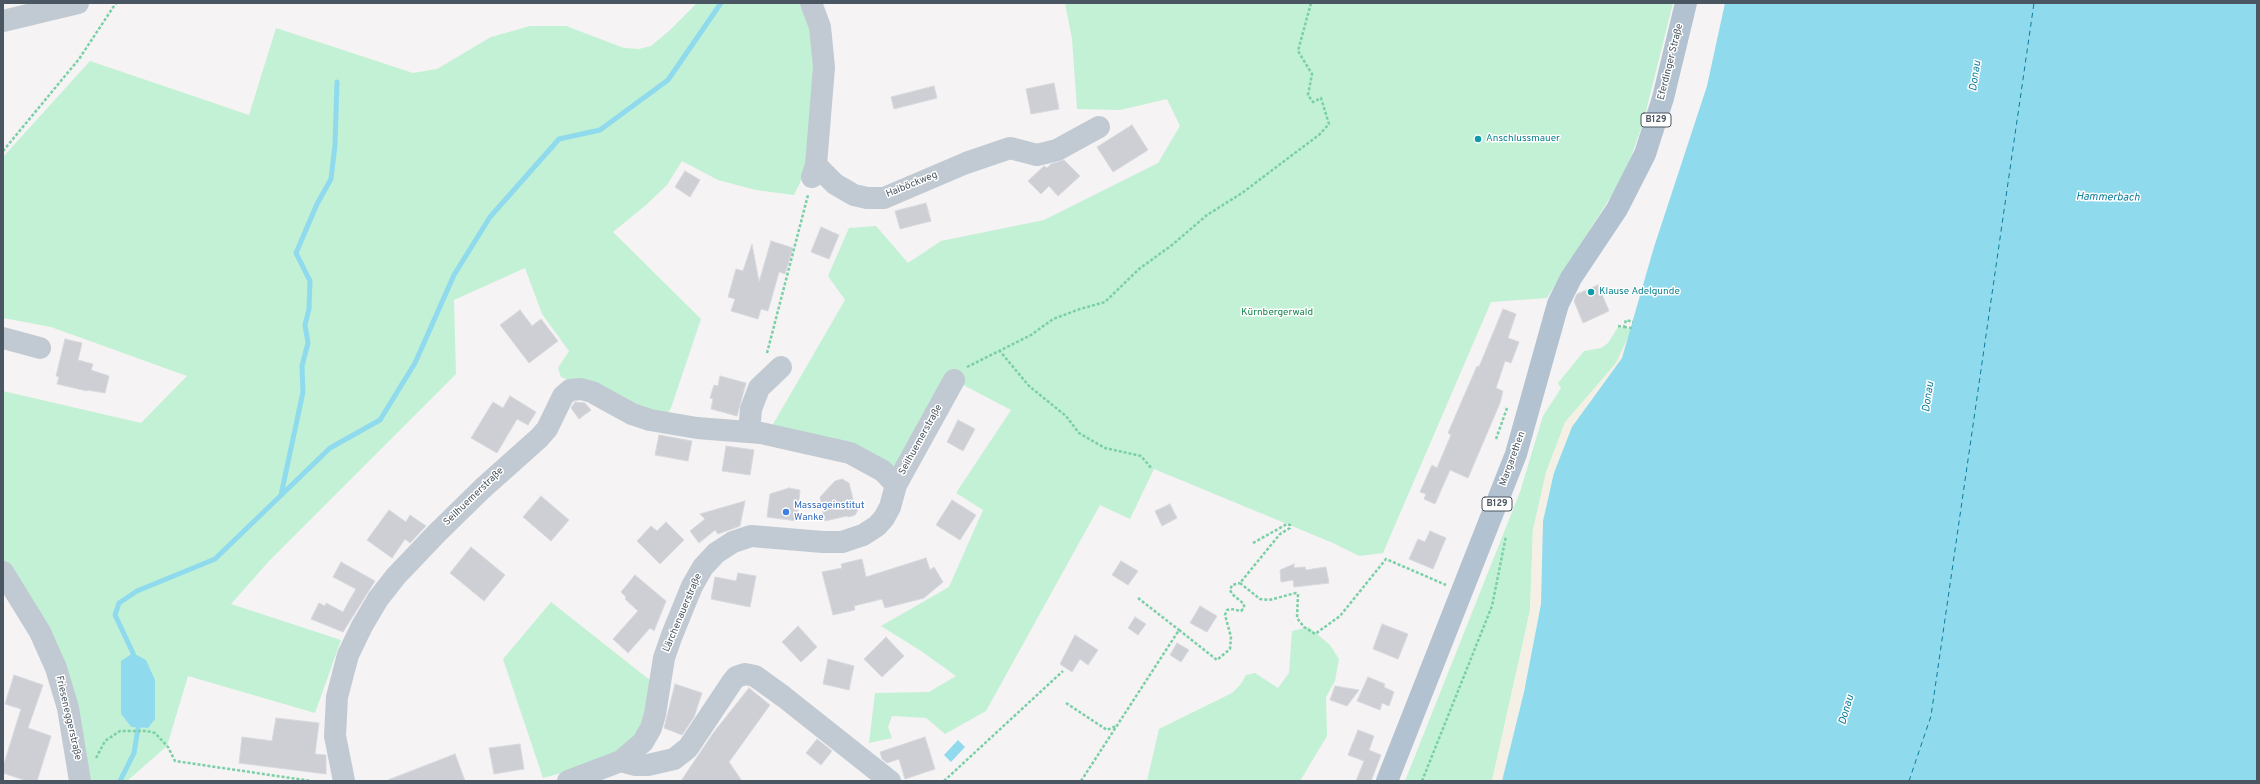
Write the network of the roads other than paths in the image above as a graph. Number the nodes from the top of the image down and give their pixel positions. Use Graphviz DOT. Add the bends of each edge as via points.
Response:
graph roads {
  1 [pos="78,3"];
  2 [pos="811,3"];
  3 [pos="1686,3"];
  4 [pos="3,21"];
  5 [pos="1099,127"];
  6 [pos="1604,229"];
  7 [pos="3,338"];
  8 [pos="40,348"];
  9 [pos="781,367"];
  10 [pos="954,380"];
  11 [pos="749,432"];
  12 [pos="896,485"];
  13 [pos="3,572"];
  14 [pos="10,595"];
  15 [pos="621,761"];
  16 [pos="80,781"];
  17 [pos="344,781"];
  18 [pos="568,781"];
  19 [pos="890,781"];
  20 [pos="1387,781"];
  1 -- 4 [label="street"];
  2 -- 5 [label="street, Haiböckweg" via="820,27 824,68 814,171 854,195 884,198 966,163 1010,148 1037,155 1057,150"];
  3 -- 6 [label="main road, Eferdinger Straße / B129" via="1651,136 1630,186"];
  6 -- 20 [label="main road, Margarethen / B129" via="1571,278 1558,304 1518,448"];
  7 -- 8 [label="street"];
  9 -- 11 [label="street" via="759,388 751,409"];
  10 -- 12 [label="street, Seilhuemerstraße"];
  11 -- 12 [label="street, Seilhuemerstraße" via="850,453 883,471"];
  11 -- 17 [label="street, Seilhuemerstraße" via="696,428 650,420 581,389 570,390 563,396 547,429 483,488 396,576 362,626 348,655 337,696 335,736"];
  12 -- 15 [label="street, Lärchenauerstraße" via="884,518 863,535 842,542 751,536 732,542 716,553 703,567 692,586 672,635 664,658 651,728 643,742"];
  13 -- 14 [label="street, Frieseneggerstraße"];
  14 -- 16 [label="street, Frieseneggerstraße" via="40,632 56,668 68,708"];
  15 -- 18 [label="street, Lärchenauerstraße"];
  15 -- 19 [label="street" via="648,765 674,760 688,748 736,677 745,674 754,676 784,697"];
}
